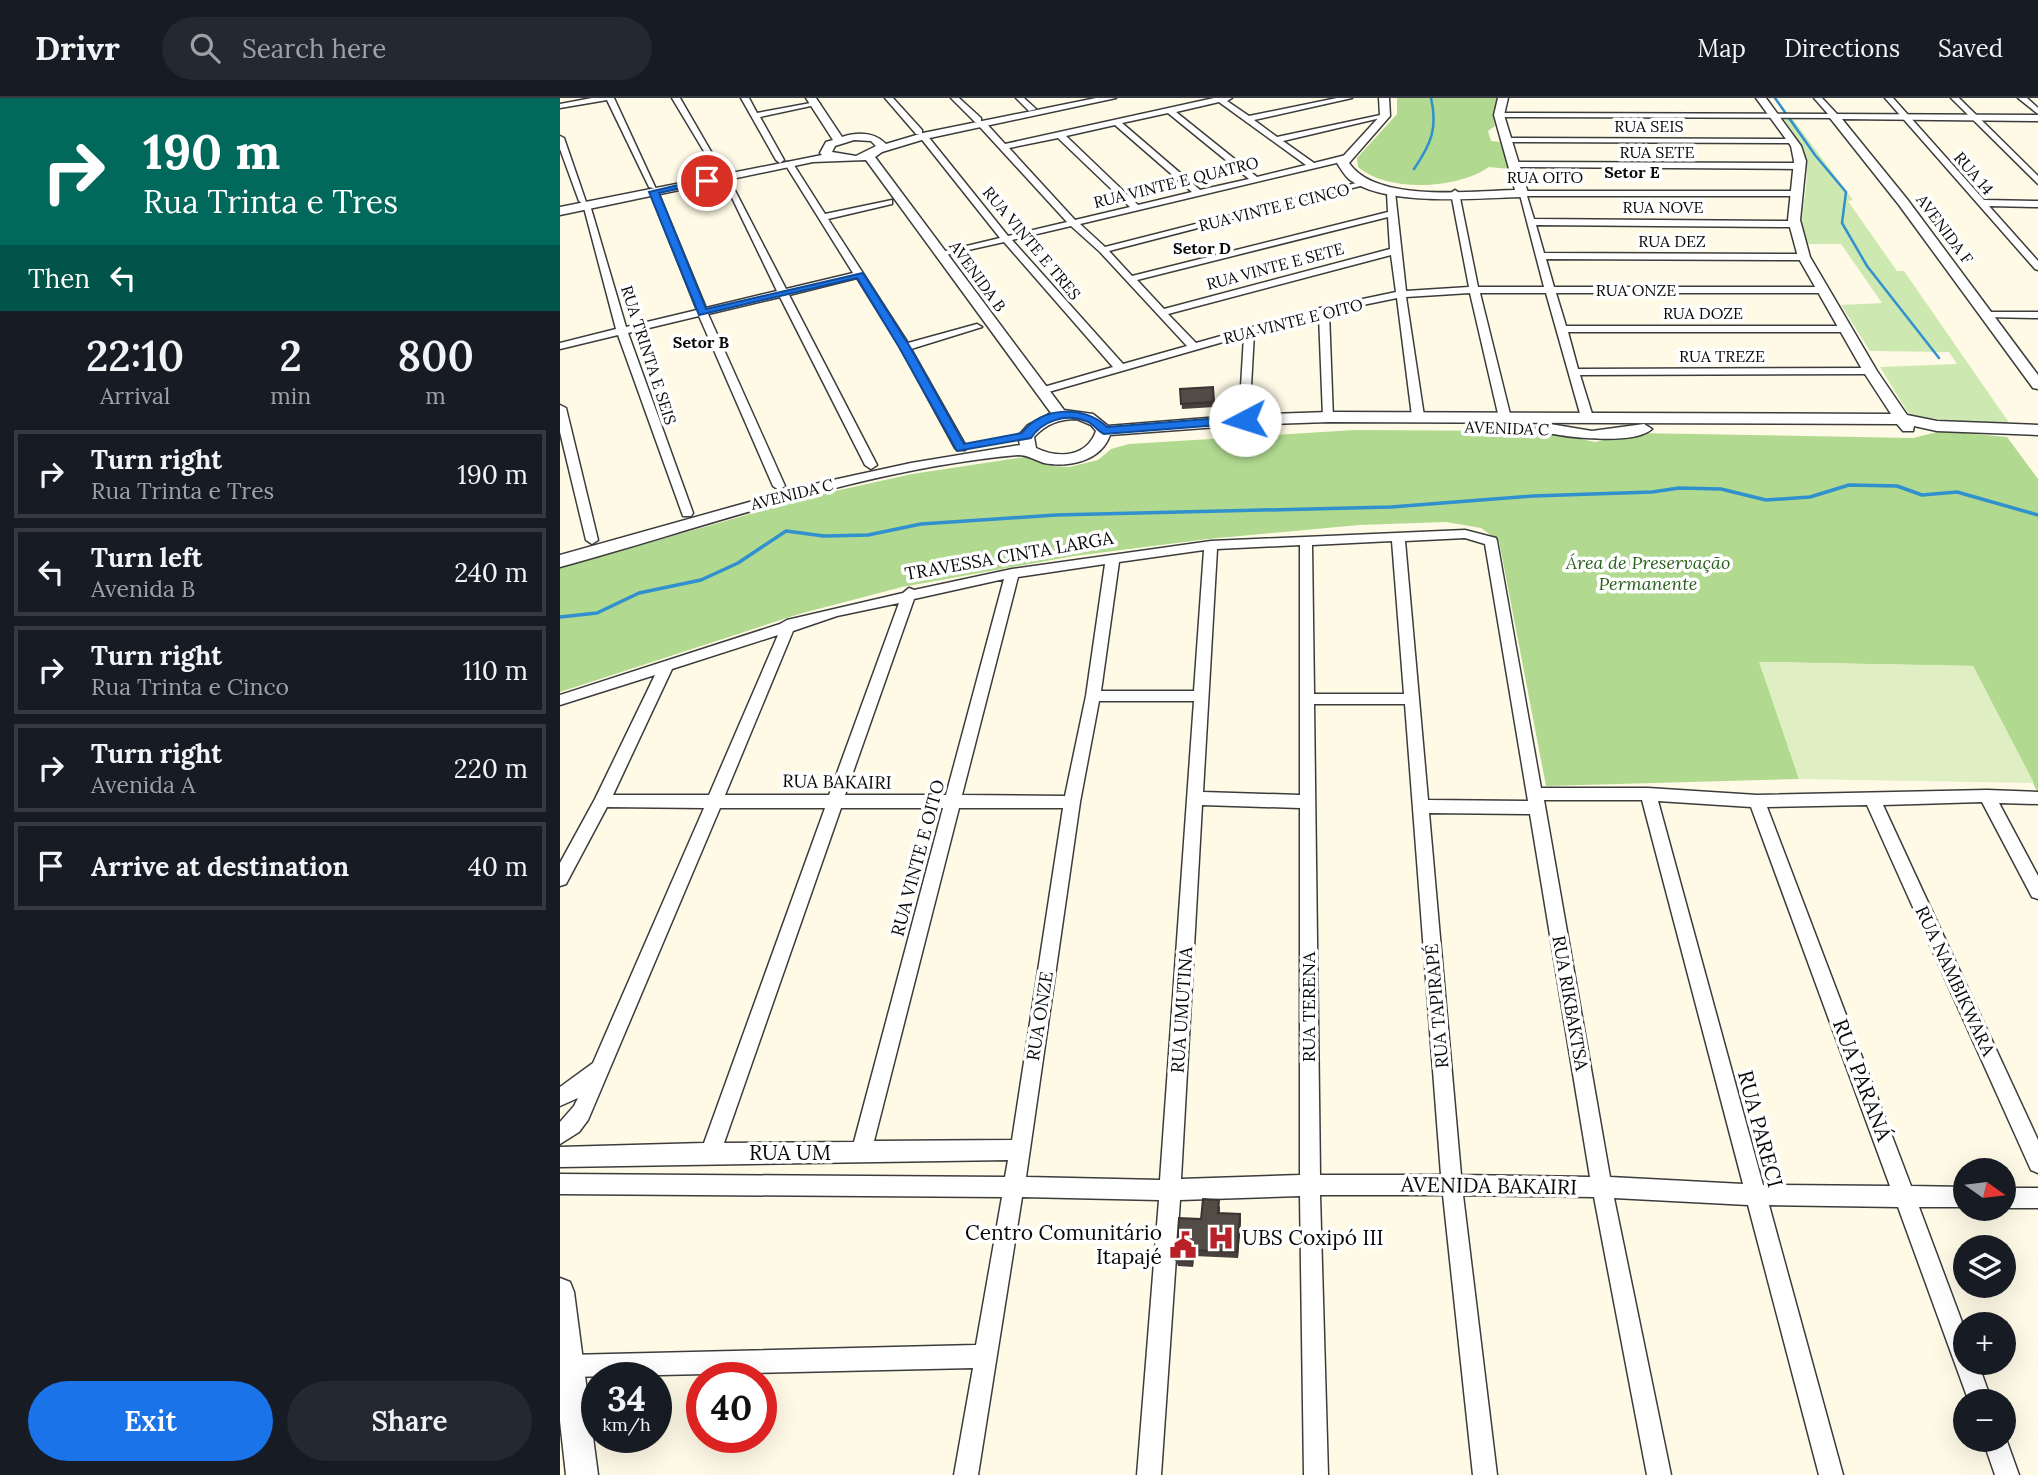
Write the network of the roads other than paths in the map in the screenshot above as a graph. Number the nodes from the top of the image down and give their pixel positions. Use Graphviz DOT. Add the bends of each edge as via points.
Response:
graph roads {
  1 [pos="605,98"];
  2 [pos="610,98"];
  3 [pos="676,98"];
  4 [pos="744,98"];
  5 [pos="889,98"];
  6 [pos="955,98"];
  7 [pos="1020,98"];
  8 [pos="1089,98"];
  9 [pos="1111,98"];
  10 [pos="1348,98"];
  11 [pos="1384,98"];
  12 [pos="1503,98"];
  13 [pos="1762,98"];
  14 [pos="1818,98"];
  15 [pos="1889,98"];
  16 [pos="1955,98"];
  17 [pos="2022,98"];
  18 [pos="1222,99"];
  19 [pos="817,100"];
  20 [pos="560,106"];
  21 [pos="1032,109"];
  22 [pos="1170,111"];
  23 [pos="2038,112"];
  24 [pos="757,115"];
  25 [pos="1385,116"];
  26 [pos="1499,116"];
  27 [pos="1778,116"];
  28 [pos="1834,116"];
  29 [pos="1907,117"];
  30 [pos="1976,118"];
  31 [pos="2038,118"];
  32 [pos="1247,119"];
  33 [pos="980,122"];
  34 [pos="1118,123"];
  35 [pos="921,134"];
  36 [pos="1060,135"];
  37 [pos="853,137"];
  38 [pos="560,138"];
  39 [pos="874,138"];
  40 [pos="839,140"];
  41 [pos="1275,140"];
  42 [pos="1506,140"];
  43 [pos="1792,141"];
  44 [pos="827,147"];
  45 [pos="1004,147"];
  46 [pos="868,155"];
  47 [pos="834,158"];
  48 [pos="785,162"];
  49 [pos="1345,162"];
  50 [pos="1311,165"];
  51 [pos="1800,166"];
  52 [pos="1515,168"];
  53 [pos="722,175"];
  54 [pos="1255,179"];
  55 [pos="2038,181"];
  56 [pos="1364,184"];
  57 [pos="653,189"];
  58 [pos="1391,192"];
  59 [pos="1455,192"];
  60 [pos="1479,192"];
  61 [pos="1198,193"];
  62 [pos="1522,193"];
  63 [pos="1797,194"];
  64 [pos="889,202"];
  65 [pos="585,203"];
  66 [pos="1982,203"];
  67 [pos="2038,204"];
  68 [pos="560,205"];
  69 [pos="1136,208"];
  70 [pos="560,211"];
  71 [pos="1391,214"];
  72 [pos="823,216"];
  73 [pos="1531,222"];
  74 [pos="1073,223"];
  75 [pos="1794,224"];
  76 [pos="1006,239"];
  77 [pos="1103,250"];
  78 [pos="1395,251"];
  79 [pos="940,255"];
  80 [pos="1541,256"];
  81 [pos="1804,257"];
  82 [pos="2038,267"];
  83 [pos="859,275"];
  84 [pos="1131,279"];
  85 [pos="1474,290"];
  86 [pos="1550,290"];
  87 [pos="1823,290"];
  88 [pos="784,293"];
  89 [pos="1402,294"];
  90 [pos="1324,310"];
  91 [pos="1163,312"];
  92 [pos="703,313"];
  93 [pos="1988,315"];
  94 [pos="2038,315"];
  95 [pos="1560,329"];
  96 [pos="1846,329"];
  97 [pos="622,331"];
  98 [pos="1249,331"];
  99 [pos="980,332"];
  100 [pos="560,346"];
  101 [pos="1193,346"];
  102 [pos="905,347"];
  103 [pos="1120,368"];
  104 [pos="1870,371"];
  105 [pos="1573,372"];
  106 [pos="2038,385"];
  107 [pos="1041,391"];
  108 [pos="560,408"];
  109 [pos="1060,415"];
  110 [pos="1418,416"];
  111 [pos="1329,417"];
  112 [pos="1505,418"];
  113 [pos="1245,420"];
  114 [pos="1583,421"];
  115 [pos="1907,426"];
  116 [pos="2038,430"];
  117 [pos="1613,433"];
  118 [pos="1103,436"];
  119 [pos="563,438"];
  120 [pos="1028,443"];
  121 [pos="961,448"];
  122 [pos="871,466"];
  123 [pos="779,486"];
  124 [pos="687,513"];
  125 [pos="1480,536"];
  126 [pos="1398,537"];
  127 [pos="1306,539"];
  128 [pos="592,540"];
  129 [pos="1211,545"];
  130 [pos="560,550"];
  131 [pos="1113,557"];
  132 [pos="560,561"];
  133 [pos="1012,573"];
  134 [pos="909,593"];
  135 [pos="787,625"];
  136 [pos="667,665"];
  137 [pos="1093,696"];
  138 [pos="1200,696"];
  139 [pos="1307,699"];
  140 [pos="1410,699"];
  141 [pos="560,700"];
  142 [pos="1648,794"];
  143 [pos="1987,796"];
  144 [pos="1195,797"];
  145 [pos="2038,798"];
  146 [pos="1872,799"];
  147 [pos="716,800"];
  148 [pos="602,801"];
  149 [pos="835,801"];
  150 [pos="1535,801"];
  151 [pos="1757,801"];
  152 [pos="1072,802"];
  153 [pos="1308,802"];
  154 [pos="953,803"];
  155 [pos="1420,806"];
  156 [pos="574,853"];
  157 [pos="560,868"];
  158 [pos="560,879"];
  159 [pos="2038,892"];
  160 [pos="602,1064"];
  161 [pos="560,1097"];
  162 [pos="560,1134"];
  163 [pos="1020,1150"];
  164 [pos="710,1153"];
  165 [pos="860,1153"];
  166 [pos="560,1157"];
  167 [pos="2038,1163"];
  168 [pos="560,1184"];
  169 [pos="1310,1185"];
  170 [pos="1452,1185"];
  171 [pos="1014,1187"];
  172 [pos="1602,1187"];
  173 [pos="1170,1190"];
  174 [pos="1754,1195"];
  175 [pos="1906,1196"];
  176 [pos="1953,1197"];
  177 [pos="2016,1198"];
  178 [pos="2038,1198"];
  179 [pos="560,1292"];
  180 [pos="1953,1325"];
  181 [pos="985,1356"];
  182 [pos="568,1366"];
  183 [pos="1999,1452"];
  184 [pos="582,1475"];
  185 [pos="966,1475"];
  186 [pos="1149,1475"];
  187 [pos="1315,1475"];
  188 [pos="1485,1475"];
  189 [pos="1659,1475"];
  190 [pos="1831,1475"];
  191 [pos="2007,1475"];
  1 -- 20 [label="street"];
  2 -- 57 [label="street"];
  3 -- 53 [label="street"];
  4 -- 24 [label="street"];
  5 -- 35 [label="street, RUA VINTE E TRES"];
  6 -- 33 [label="street"];
  7 -- 21 [label="street"];
  8 -- 21 [label="street"];
  9 -- 33 [label="street"];
  10 -- 32 [label="street"];
  11 -- 25 [label="street"];
  12 -- 26 [label="street"];
  13 -- 27 [label="street"];
  14 -- 28 [label="street, AVENIDA F"];
  15 -- 29 [label="street, RUA 14"];
  16 -- 30 [label="street"];
  17 -- 23 [label="street"];
  18 -- 22 [label="street"];
  18 -- 32 [label="street"];
  19 -- 24 [label="street"];
  19 -- 37 [label="street"];
  19 -- 40 [label="street"];
  21 -- 33 [label="street"];
  22 -- 34 [label="street"];
  22 -- 54 [label="street"];
  24 -- 48 [label="street"];
  25 -- 41 [label="street"];
  25 -- 49 [label="street"];
  26 -- 27 [label="street"];
  26 -- 42 [label="street"];
  27 -- 28 [label="street"];
  27 -- 43 [label="street"];
  28 -- 29 [label="street"];
  28 -- 93 [label="street, AVENIDA F"];
  29 -- 30 [label="street"];
  29 -- 66 [label="street, RUA 14"];
  30 -- 31 [label="street"];
  30 -- 55 [label="street"];
  32 -- 41 [label="street"];
  33 -- 35 [label="street"];
  33 -- 45 [label="street"];
  34 -- 36 [label="street"];
  34 -- 61 [label="street"];
  35 -- 39 [label="street"];
  35 -- 46 [label="street"];
  35 -- 76 [label="street, RUA VINTE E TRES"];
  36 -- 45 [label="street"];
  36 -- 69 [label="street"];
  37 -- 39 [label="street"];
  37 -- 40 [label="street"];
  38 -- 65 [label="street, RUA TRINTA E SEIS"];
  39 -- 46 [label="street" via="882,143"];
  40 -- 44 [label="street"];
  41 -- 50 [label="street"];
  42 -- 43 [label="street, RUA SEIS"];
  42 -- 52 [label="street"];
  43 -- 51 [label="street"];
  44 -- 47 [label="street" via="826,153"];
  44 -- 48 [label="street"];
  45 -- 74 [label="street"];
  46 -- 47 [label="street"];
  46 -- 64 [label="street, AVENIDA B"];
  46 -- 79 [label="street, AVENIDA B"];
  47 -- 48 [label="street"];
  48 -- 53 [label="street"];
  48 -- 72 [label="street"];
  49 -- 50 [label="street, RUA VINTE E QUATRO"];
  49 -- 56 [label="street, RUA OITO" via="1350,175"];
  50 -- 54 [label="street, RUA VINTE E QUATRO"];
  51 -- 52 [label="street, RUA SETE"];
  51 -- 63 [label="street"];
  52 -- 60 [label="street"];
  52 -- 62 [label="street"];
  53 -- 57 [label="street"];
  53 -- 88 [label="street"];
  54 -- 61 [label="street, RUA VINTE E QUATRO"];
  56 -- 58 [label="street, RUA OITO"];
  56 -- 77 [label="street, RUA VINTE E CINCO"];
  57 -- 65 [label="street"];
  57 -- 92 [label="street"];
  58 -- 59 [label="street, RUA OITO"];
  58 -- 71 [label="street"];
  59 -- 60 [label="street, RUA OITO"];
  59 -- 85 [label="street"];
  60 -- 62 [label="street, RUA OITO"];
  61 -- 69 [label="street, RUA VINTE E QUATRO"];
  62 -- 63 [label="street, RUA OITO"];
  62 -- 73 [label="street"];
  63 -- 75 [label="street"];
  64 -- 72 [label="street"];
  64 -- 99 [label="street, AVENIDA B"];
  65 -- 68 [label="street"];
  65 -- 70 [label="street"];
  65 -- 97 [label="street, RUA TRINTA E SEIS"];
  66 -- 67 [label="street"];
  66 -- 82 [label="street, RUA 14"];
  69 -- 74 [label="street, RUA VINTE E QUATRO"];
  71 -- 78 [label="street"];
  71 -- 84 [label="street"];
  72 -- 83 [label="street"];
  73 -- 75 [label="street, RUA NOVE"];
  73 -- 80 [label="street"];
  74 -- 76 [label="street, RUA VINTE E QUATRO"];
  74 -- 77 [label="street"];
  75 -- 81 [label="street"];
  76 -- 79 [label="street, RUA VINTE E QUATRO"];
  76 -- 103 [label="street, RUA VINTE E TRES"];
  77 -- 84 [label="street"];
  78 -- 89 [label="street"];
  78 -- 91 [label="street, RUA VINTE E SETE"];
  79 -- 107 [label="street, AVENIDA B"];
  80 -- 81 [label="street, RUA DEZ"];
  80 -- 86 [label="street"];
  81 -- 87 [label="street"];
  83 -- 88 [label="street"];
  83 -- 102 [label="street"];
  84 -- 91 [label="street"];
  85 -- 86 [label="street, RUA VINTE E OITO"];
  85 -- 89 [label="street, RUA VINTE E OITO"];
  85 -- 112 [label="street"];
  86 -- 87 [label="street, RUA ONZE"];
  86 -- 95 [label="street"];
  87 -- 96 [label="street"];
  88 -- 92 [label="street"];
  88 -- 122 [label="street"];
  89 -- 90 [label="street, RUA VINTE E OITO"];
  89 -- 110 [label="street"];
  90 -- 98 [label="street, RUA VINTE E OITO"];
  90 -- 111 [label="street"];
  91 -- 101 [label="street"];
  92 -- 97 [label="street"];
  92 -- 123 [label="street"];
  93 -- 94 [label="street"];
  93 -- 106 [label="street, AVENIDA F"];
  95 -- 96 [label="street, RUA DOZE"];
  95 -- 105 [label="street"];
  96 -- 104 [label="street"];
  97 -- 100 [label="street"];
  97 -- 124 [label="street, RUA TRINTA E SEIS"];
  98 -- 101 [label="street, RUA VINTE E OITO"];
  98 -- 113 [label="street"];
  99 -- 102 [label="street"];
  101 -- 103 [label="street, RUA VINTE E OITO"];
  102 -- 121 [label="street"];
  103 -- 107 [label="street, RUA VINTE E OITO"];
  104 -- 105 [label="street, RUA TREZE"];
  104 -- 115 [label="street"];
  105 -- 114 [label="street"];
  107 -- 109 [label="street, AVENIDA B"];
  108 -- 119 [label="street"];
  109 -- 118 [label="street, AVENIDA C" via="1092,418"];
  109 -- 120 [label="street, AVENIDA C" via="1039,413"];
  110 -- 111 [label="street, AVENIDA C"];
  110 -- 112 [label="street, AVENIDA C"];
  111 -- 113 [label="street, AVENIDA C"];
  112 -- 114 [label="street, AVENIDA C"];
  113 -- 118 [label="street, AVENIDA C"];
  114 -- 115 [label="street, AVENIDA C"];
  114 -- 117 [label="street" via="1610,422"];
  114 -- 117 [label="street, AVENIDA C" via="1592,436"];
  114 -- 118 [label="street, AVENIDA C" via="1530,427 1340,426"];
  115 -- 116 [label="street"];
  115 -- 117 [label="street, AVENIDA C" via="1655,428"];
  118 -- 120 [label="street, AVENIDA C" via="1092,451 1070,459 1046,458"];
  119 -- 128 [label="street"];
  120 -- 121 [label="street, AVENIDA C"];
  120 -- 132 [label="street, AVENIDA C" via="812,489"];
  121 -- 122 [label="street, AVENIDA C"];
  122 -- 123 [label="street, AVENIDA C"];
  123 -- 124 [label="street, AVENIDA C"];
  124 -- 128 [label="street, AVENIDA C"];
  125 -- 126 [label="street, TRAVESSA CINTA LARGA"];
  125 -- 150 [label="street, RUA RIKBAKTSA" via="1491,541 1494,552"];
  126 -- 127 [label="street, TRAVESSA CINTA LARGA"];
  126 -- 140 [label="street, RUA TAPIRAPÉ"];
  127 -- 129 [label="street, TRAVESSA CINTA LARGA"];
  127 -- 139 [label="street, RUA TERENA"];
  128 -- 130 [label="street, AVENIDA C"];
  129 -- 131 [label="street, TRAVESSA CINTA LARGA"];
  129 -- 138 [label="street, RUA UMUTINA"];
  131 -- 133 [label="street, TRAVESSA CINTA LARGA"];
  131 -- 137 [label="street, RUA ONZE"];
  133 -- 134 [label="street, TRAVESSA CINTA LARGA"];
  133 -- 154 [label="street, RUA VINTE E OITO"];
  134 -- 135 [label="street, TRAVESSA CINTA LARGA"];
  134 -- 149 [label="street"];
  135 -- 136 [label="street, TRAVESSA CINTA LARGA"];
  135 -- 147 [label="street"];
  136 -- 141 [label="street, TRAVESSA CINTA LARGA"];
  136 -- 148 [label="street"];
  137 -- 138 [label="street"];
  137 -- 152 [label="street, RUA ONZE"];
  138 -- 144 [label="street, RUA UMUTINA"];
  139 -- 140 [label="street"];
  139 -- 153 [label="street, RUA TERENA"];
  140 -- 155 [label="street, RUA TAPIRAPÉ"];
  142 -- 150 [label="street"];
  142 -- 151 [label="street"];
  142 -- 174 [label="street, RUA PARECI"];
  143 -- 145 [label="street"];
  143 -- 146 [label="street"];
  143 -- 159 [label="street"];
  144 -- 153 [label="street"];
  144 -- 173 [label="street, RUA UMUTINA"];
  146 -- 151 [label="street"];
  146 -- 167 [label="street, RUA NAMBIKWARA"];
  147 -- 148 [label="street, RUA BAKAIRI"];
  147 -- 149 [label="street, RUA BAKAIRI"];
  147 -- 160 [label="street"];
  148 -- 156 [label="street"];
  149 -- 154 [label="street, RUA BAKAIRI"];
  149 -- 164 [label="street"];
  150 -- 155 [label="street"];
  150 -- 172 [label="street, RUA RIKBAKTSA"];
  151 -- 175 [label="street, RUA PARANÁ"];
  152 -- 154 [label="street, RUA BAKAIRI"];
  152 -- 163 [label="street, RUA ONZE"];
  153 -- 169 [label="street, RUA TERENA"];
  154 -- 165 [label="street, RUA VINTE E OITO"];
  155 -- 170 [label="street, RUA TAPIRAPÉ"];
  156 -- 157 [label="street"];
  156 -- 158 [label="street"];
  160 -- 161 [label="street" via="580,1086"];
  160 -- 162 [label="street" via="581,1113"];
  163 -- 165 [label="street, RUA UM"];
  163 -- 171 [label="street, RUA ONZE"];
  164 -- 165 [label="street, RUA UM"];
  164 -- 166 [label="street, RUA UM"];
  168 -- 171 [label="street, RUA UM"];
  169 -- 170 [label="street, AVENIDA BAKAIRI"];
  169 -- 173 [label="street, AVENIDA BAKAIRI"];
  169 -- 187 [label="street, RUA TERENA"];
  170 -- 172 [label="street, AVENIDA BAKAIRI"];
  170 -- 188 [label="street, RUA TAPIRAPÉ"];
  171 -- 173 [label="street, AVENIDA BAKAIRI"];
  171 -- 181 [label="street, RUA ONZE"];
  172 -- 174 [label="street, AVENIDA BAKAIRI"];
  172 -- 189 [label="street, RUA RIKBAKTSA"];
  173 -- 186 [label="street, RUA UMUTINA"];
  174 -- 175 [label="street, AVENIDA BAKAIRI"];
  174 -- 190 [label="street, RUA PARECI"];
  175 -- 176 [label="street, AVENIDA BAKAIRI"];
  175 -- 180 [label="street, RUA PARANÁ"];
  177 -- 178 [label="street"];
  179 -- 182 [label="street"];
  181 -- 182 [label="street"];
  181 -- 185 [label="street, RUA ONZE"];
  182 -- 184 [label="street"];
  183 -- 191 [label="street"];
}
